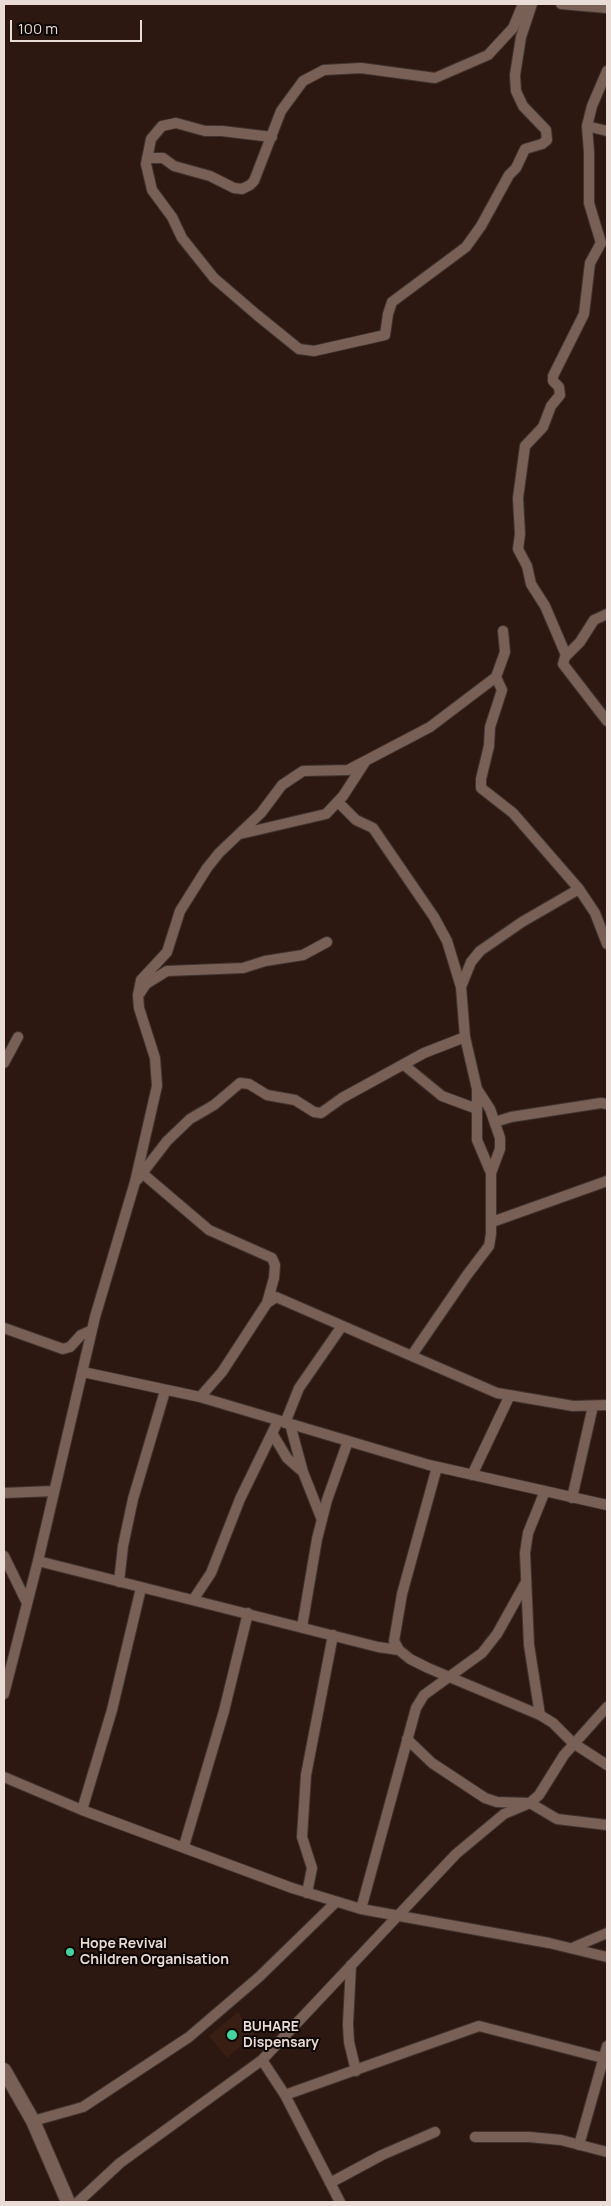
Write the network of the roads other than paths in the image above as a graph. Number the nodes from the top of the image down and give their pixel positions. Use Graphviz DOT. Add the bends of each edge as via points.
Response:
graph roads {
  1 [pos="523,4"];
  2 [pos="532,4"];
  3 [pos="561,4"];
  4 [pos="607,8"];
  5 [pos="607,71"];
  6 [pos="587,126"];
  7 [pos="607,131"];
  8 [pos="272,137"];
  9 [pos="147,158"];
  10 [pos="607,614"];
  11 [pos="502,631"];
  12 [pos="566,655"];
  13 [pos="496,677"];
  14 [pos="607,722"];
  15 [pos="365,762"];
  16 [pos="338,802"];
  17 [pos="239,834"];
  18 [pos="579,889"];
  19 [pos="327,942"];
  20 [pos="607,944"];
  21 [pos="461,987"];
  22 [pos="138,995"];
  23 [pos="18,1037"];
  24 [pos="465,1037"];
  25 [pos="4,1063"];
  26 [pos="404,1065"];
  27 [pos="477,1090"];
  28 [pos="607,1104"];
  29 [pos="477,1109"];
  30 [pos="495,1122"];
  31 [pos="142,1173"];
  32 [pos="491,1173"];
  33 [pos="607,1181"];
  34 [pos="135,1182"];
  35 [pos="492,1222"];
  36 [pos="268,1303"];
  37 [pos="342,1326"];
  38 [pos="4,1328"];
  39 [pos="92,1330"];
  40 [pos="412,1356"];
  41 [pos="83,1372"];
  42 [pos="166,1391"];
  43 [pos="510,1395"];
  44 [pos="200,1397"];
  45 [pos="607,1405"];
  46 [pos="593,1406"];
  47 [pos="284,1422"];
  48 [pos="272,1432"];
  49 [pos="348,1441"];
  50 [pos="437,1467"];
  51 [pos="303,1472"];
  52 [pos="472,1475"];
  53 [pos="53,1491"];
  54 [pos="545,1491"];
  55 [pos="4,1493"];
  56 [pos="572,1498"];
  57 [pos="607,1505"];
  58 [pos="322,1520"];
  59 [pos="4,1556"];
  60 [pos="38,1561"];
  61 [pos="119,1582"];
  62 [pos="526,1582"];
  63 [pos="141,1588"];
  64 [pos="193,1600"];
  65 [pos="28,1603"];
  66 [pos="248,1613"];
  67 [pos="302,1627"];
  68 [pos="333,1635"];
  69 [pos="399,1650"];
  70 [pos="448,1676"];
  71 [pos="4,1694"];
  72 [pos="607,1707"];
  73 [pos="540,1715"];
  74 [pos="407,1739"];
  75 [pos="573,1744"];
  76 [pos="607,1765"];
  77 [pos="4,1777"];
  78 [pos="530,1803"];
  79 [pos="82,1810"];
  80 [pos="607,1825"];
  81 [pos="184,1846"];
  82 [pos="307,1893"];
  83 [pos="336,1902"];
  84 [pos="361,1909"];
  85 [pos="396,1916"];
  86 [pos="607,1934"];
  87 [pos="572,1948"];
  88 [pos="607,1957"];
  89 [pos="350,1965"];
  90 [pos="607,2046"];
  91 [pos="605,2058"];
  92 [pos="262,2060"];
  93 [pos="4,2070"];
  94 [pos="356,2071"];
  95 [pos="285,2095"];
  96 [pos="33,2121"];
  97 [pos="436,2132"];
  98 [pos="475,2137"];
  99 [pos="579,2145"];
  100 [pos="607,2152"];
  101 [pos="330,2183"];
  102 [pos="68,2202"];
  103 [pos="78,2202"];
  104 [pos="340,2202"];
  1 -- 8 [label="street" via="513,28 488,55 434,78 361,68 324,70 315,74 303,81 281,111"];
  2 -- 9 [label="street" via="521,37 516,91 523,106 547,133 547,140 523,151 482,226 466,248 392,302 385,335 314,351 300,349 214,278 182,238 172,217 152,190 146,171"];
  3 -- 4 [label="street"];
  5 -- 6 [label="street"];
  6 -- 7 [label="street"];
  6 -- 12 [label="street" via="589,202 601,243 590,263 584,314 553,376 560,395 551,406 543,427 525,446 518,498 518,549 527,566 531,584 545,606"];
  8 -- 9 [label="street" via="204,132 176,123 156,131"];
  8 -- 9 [label="street" via="254,180 242,189 180,168 162,158"];
  10 -- 12 [label="street" via="594,620 580,642"];
  11 -- 13 [label="street" via="505,652"];
  12 -- 14 [label="street" via="563,664 566,670"];
  13 -- 15 [label="street" via="430,727"];
  13 -- 18 [label="street" via="502,690 490,727 481,788 518,818"];
  15 -- 16 [label="street"];
  15 -- 17 [label="street" via="348,770 304,771 282,785 261,813"];
  16 -- 17 [label="street" via="326,814 317,817"];
  16 -- 21 [label="street" via="356,820 373,828 434,917 447,941"];
  17 -- 22 [label="street" via="213,860 192,890 180,911 167,952 141,980"];
  18 -- 20 [label="street" via="595,913"];
  18 -- 21 [label="street" via="480,951 471,962"];
  19 -- 22 [label="street" via="303,955 243,968 167,971 146,984"];
  21 -- 24 [label="street"];
  22 -- 34 [label="street" via="155,1058 157,1086"];
  23 -- 25 [label="street"];
  24 -- 26 [label="street" via="424,1053"];
  24 -- 27 [label="street"];
  26 -- 29 [label="street" via="442,1096"];
  26 -- 31 [label="street" via="321,1113 295,1100 267,1095 249,1084 240,1083 214,1105 190,1119 167,1141"];
  27 -- 29 [label="street"];
  27 -- 30 [label="street" via="485,1098"];
  28 -- 30 [label="street"];
  29 -- 32 [label="street" via="477,1140"];
  30 -- 32 [label="street" via="500,1149"];
  31 -- 34 [label="street"];
  31 -- 36 [label="street" via="209,1230 272,1258 274,1271"];
  32 -- 35 [label="street"];
  33 -- 35 [label="street"];
  34 -- 39 [label="street"];
  35 -- 40 [label="street" via="489,1246"];
  36 -- 37 [label="street" via="273,1298 285,1299"];
  36 -- 44 [label="street" via="222,1372"];
  37 -- 40 [label="street"];
  37 -- 47 [label="street" via="299,1388"];
  38 -- 39 [label="street" via="63,1349"];
  39 -- 41 [label="street"];
  40 -- 43 [label="street" via="497,1393"];
  41 -- 42 [label="street"];
  41 -- 53 [label="street"];
  42 -- 44 [label="street"];
  42 -- 61 [label="street" via="133,1500"];
  43 -- 46 [label="street" via="549,1403"];
  43 -- 52 [label="street"];
  44 -- 47 [label="street"];
  45 -- 46 [label="street"];
  46 -- 56 [label="street"];
  47 -- 48 [label="street"];
  47 -- 49 [label="street"];
  47 -- 51 [label="street"];
  48 -- 51 [label="street" via="287,1458"];
  48 -- 64 [label="street" via="240,1498 212,1573"];
  49 -- 50 [label="street"];
  49 -- 58 [label="street"];
  50 -- 52 [label="street"];
  50 -- 69 [label="street" via="402,1594 394,1641"];
  51 -- 58 [label="street"];
  52 -- 54 [label="street"];
  53 -- 55 [label="street"];
  53 -- 60 [label="street"];
  54 -- 56 [label="street"];
  54 -- 62 [label="street" via="528,1533"];
  56 -- 57 [label="street"];
  58 -- 67 [label="street"];
  59 -- 65 [label="street"];
  60 -- 61 [label="street"];
  60 -- 65 [label="street"];
  61 -- 63 [label="street"];
  62 -- 70 [label="street" via="498,1634 482,1652"];
  62 -- 73 [label="street" via="529,1645"];
  63 -- 64 [label="street"];
  63 -- 79 [label="street" via="115,1701"];
  64 -- 66 [label="street"];
  65 -- 71 [label="street"];
  66 -- 67 [label="street"];
  66 -- 81 [label="street" via="224,1711"];
  67 -- 68 [label="street"];
  68 -- 69 [label="street"];
  68 -- 82 [label="street" via="306,1775 302,1836 312,1868"];
  69 -- 70 [label="street" via="410,1659"];
  70 -- 73 [label="street"];
  70 -- 74 [label="street" via="424,1695 416,1708"];
  72 -- 75 [label="street"];
  73 -- 75 [label="street" via="553,1723"];
  74 -- 78 [label="street" via="432,1762 485,1798 497,1802"];
  74 -- 84 [label="street"];
  75 -- 76 [label="street"];
  75 -- 78 [label="street" via="544,1789"];
  77 -- 79 [label="street"];
  78 -- 80 [label="street" via="557,1819"];
  78 -- 85 [label="street" via="504,1814 486,1827"];
  79 -- 81 [label="street"];
  81 -- 82 [label="street"];
  82 -- 83 [label="street"];
  83 -- 84 [label="street"];
  83 -- 96 [label="street" via="259,1977 189,2037 83,2107"];
  84 -- 85 [label="street"];
  85 -- 87 [label="street"];
  85 -- 89 [label="street"];
  86 -- 87 [label="street"];
  87 -- 88 [label="street"];
  89 -- 92 [label="street"];
  89 -- 94 [label="street" via="349,2042"];
  90 -- 91 [label="street"];
  91 -- 94 [label="street" via="478,2026"];
  91 -- 99 [label="street"];
  92 -- 95 [label="street"];
  92 -- 103 [label="street" via="131,2155"];
  93 -- 96 [label="main road"];
  94 -- 95 [label="street"];
  95 -- 101 [label="street"];
  96 -- 102 [label="main road"];
  97 -- 101 [label="street" via="382,2155"];
  98 -- 99 [label="street" via="529,2137"];
  99 -- 100 [label="street"];
  101 -- 104 [label="street"];
}
